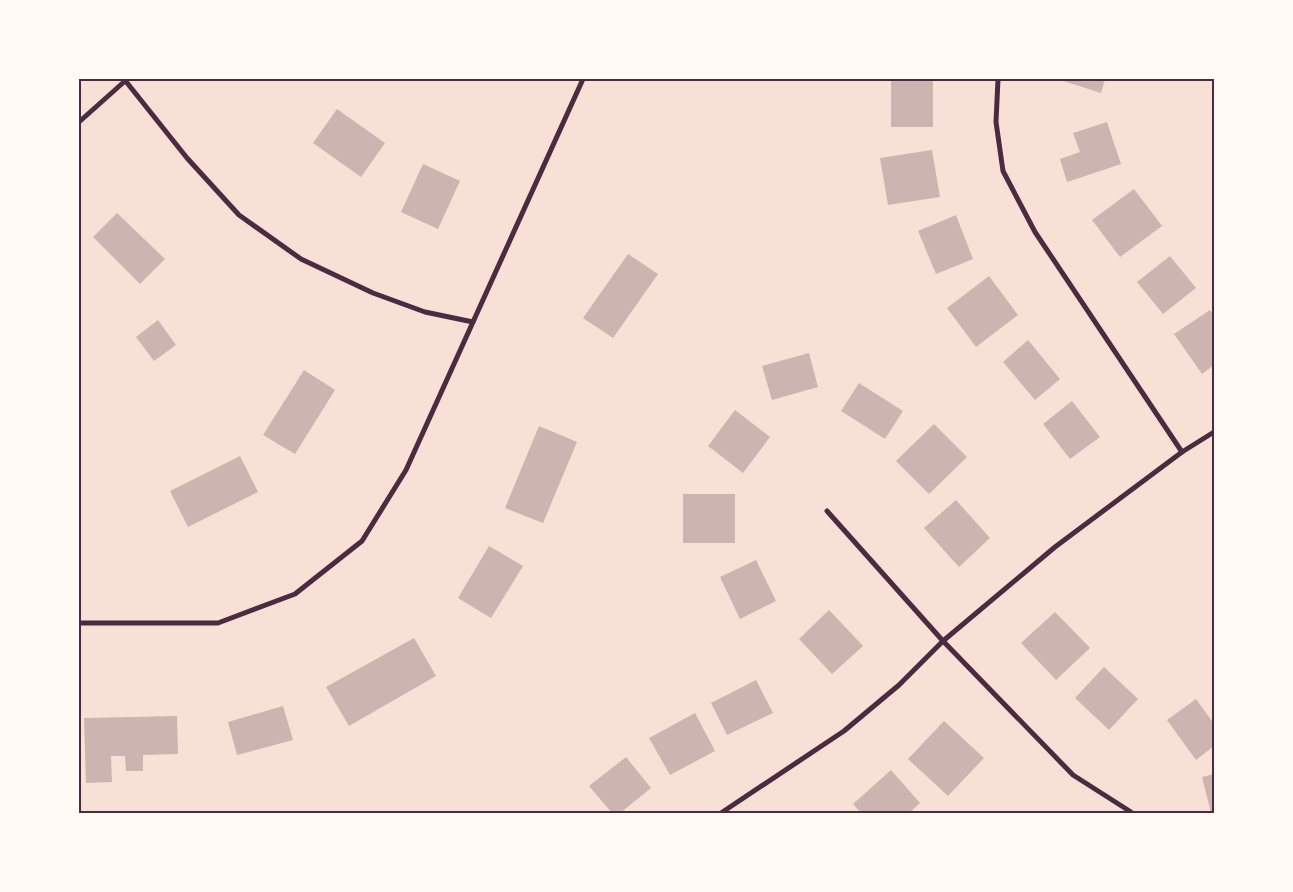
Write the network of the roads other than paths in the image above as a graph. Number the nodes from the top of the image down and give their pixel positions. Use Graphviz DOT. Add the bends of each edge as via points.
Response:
graph roads {
  1 [pos="583,79"];
  2 [pos="998,79"];
  3 [pos="124,80"];
  4 [pos="79,122"];
  5 [pos="473,322"];
  6 [pos="1214,432"];
  7 [pos="1182,452"];
  8 [pos="827,511"];
  9 [pos="79,623"];
  10 [pos="943,641"];
  11 [pos="1132,812"];
  12 [pos="722,813"];
  1 -- 5 [label="street"];
  2 -- 7 [label="street" via="996,122 1003,171 1035,232"];
  3 -- 4 [label="street"];
  3 -- 5 [label="street" via="187,158 239,215 301,259 373,293 425,312"];
  5 -- 9 [label="street" via="406,470 362,542 295,594 218,623"];
  6 -- 7 [label="street"];
  7 -- 10 [label="street" via="1055,547"];
  8 -- 10 [label="street"];
  10 -- 11 [label="street" via="1074,775"];
  10 -- 12 [label="street" via="899,685 844,731"];
}
